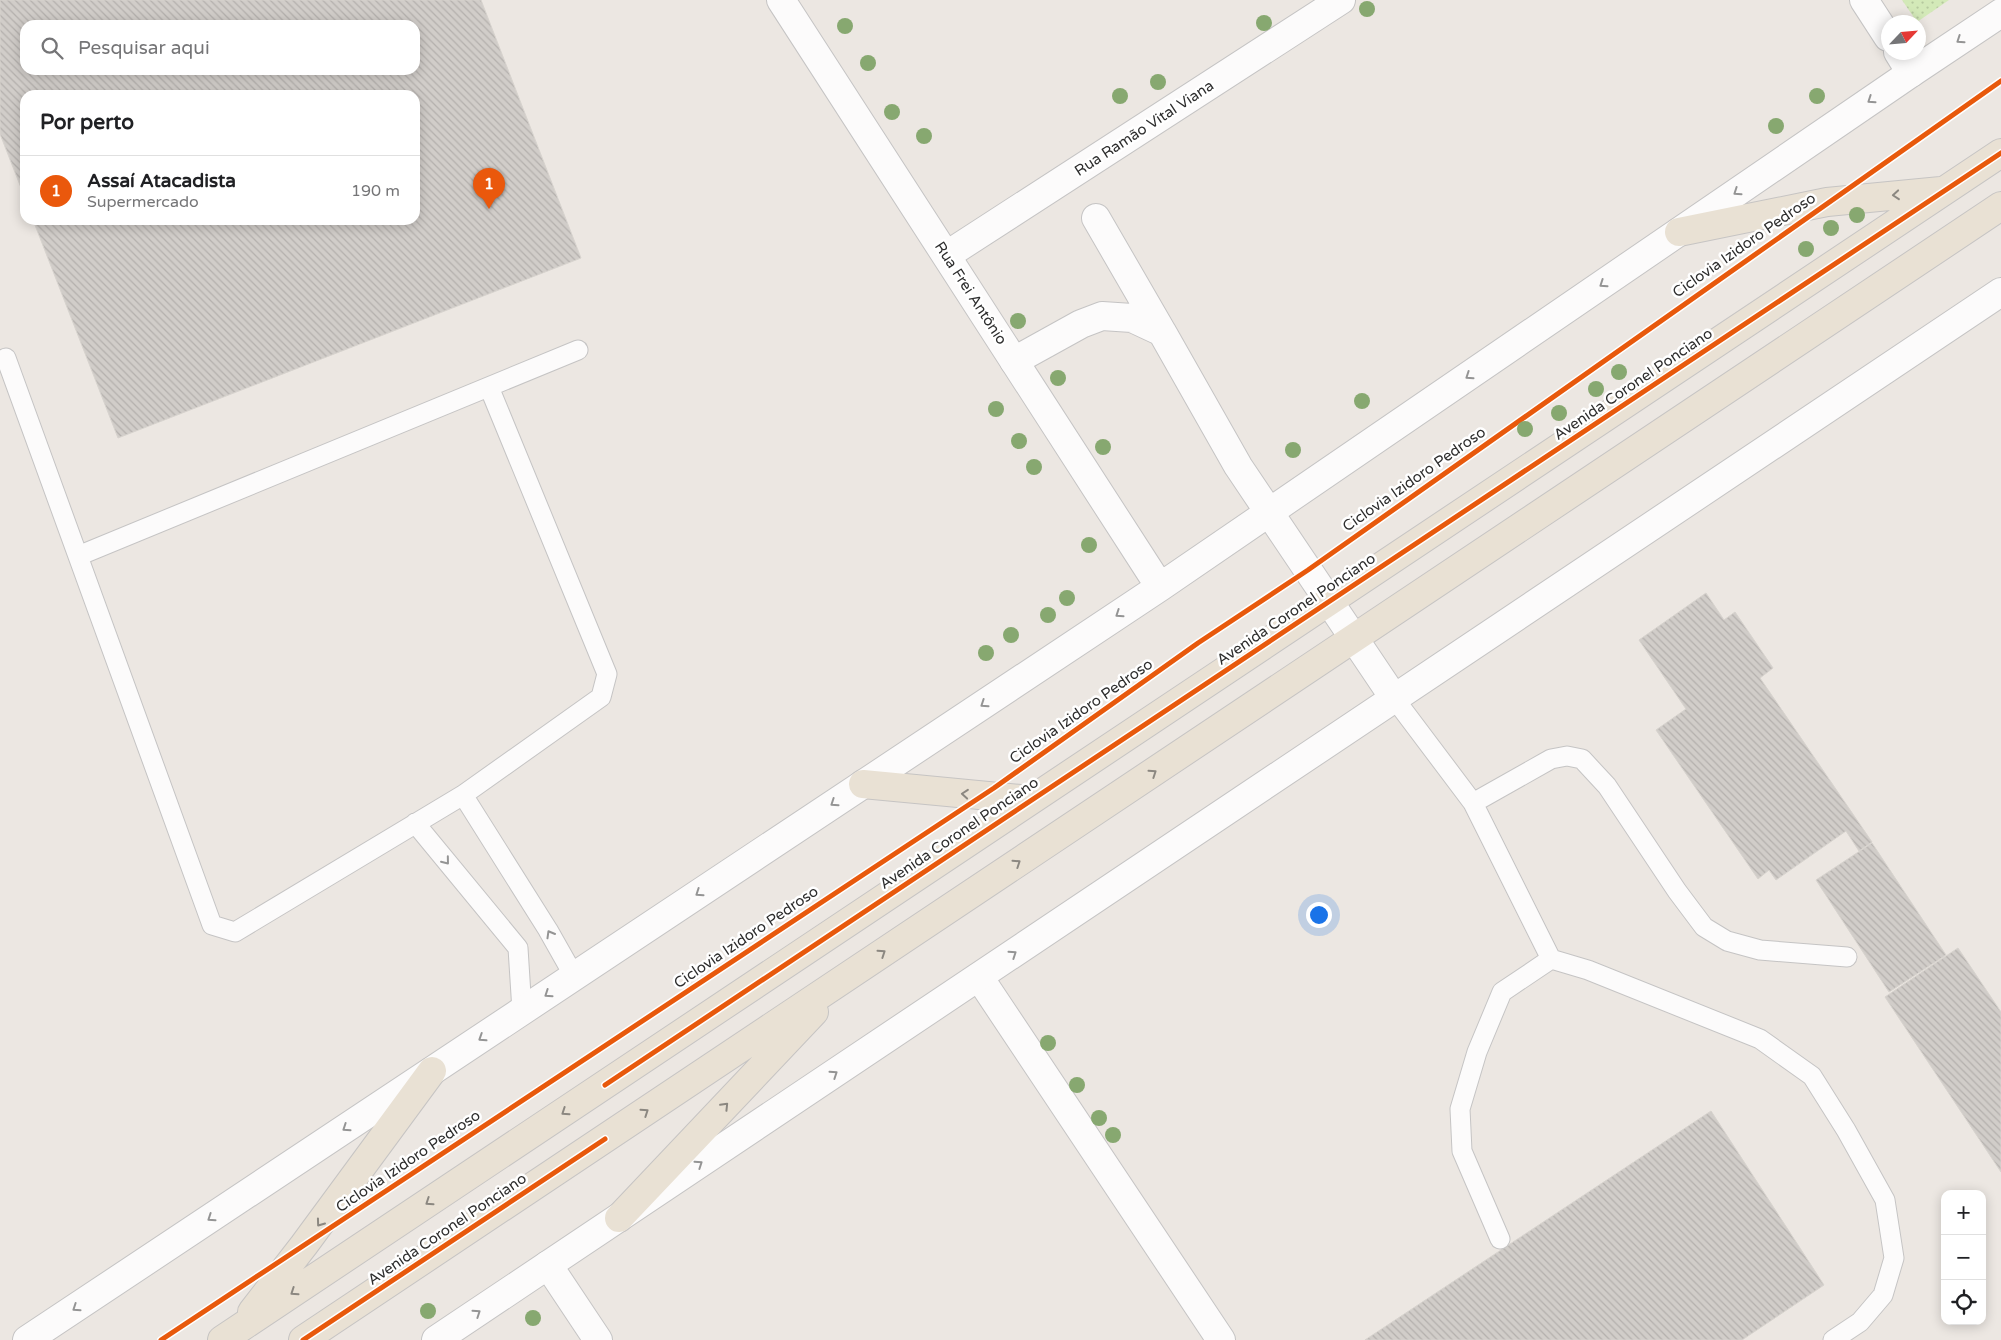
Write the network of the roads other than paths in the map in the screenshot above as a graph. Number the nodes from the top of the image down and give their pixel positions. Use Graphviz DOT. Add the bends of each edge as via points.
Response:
graph roads {
  1 [pos="781,0"];
  2 [pos="1341,0"];
  3 [pos="1864,0"];
  4 [pos="2001,13"];
  5 [pos="1881,26"];
  6 [pos="1905,62"];
  7 [pos="2001,153"];
  8 [pos="1945,191"];
  9 [pos="2001,206"];
  10 [pos="1096,218"];
  11 [pos="1678,232"];
  12 [pos="947,255"];
  13 [pos="2001,292"];
  14 [pos="1162,332"];
  15 [pos="578,350"];
  16 [pos="6,358"];
  17 [pos="1014,360"];
  18 [pos="489,387"];
  19 [pos="1268,513"];
  20 [pos="78,556"];
  21 [pos="1160,587"];
  22 [pos="1329,601"];
  23 [pos="1353,639"];
  24 [pos="1197,690"];
  25 [pos="1394,698"];
  26 [pos="1217,730"];
  27 [pos="863,784"];
  28 [pos="463,795"];
  29 [pos="1031,800"];
  30 [pos="1473,803"];
  31 [pos="415,823"];
  32 [pos="1847,958"];
  33 [pos="1550,959"];
  34 [pos="574,976"];
  35 [pos="849,976"];
  36 [pos="979,977"];
  37 [pos="522,1011"];
  38 [pos="432,1071"];
  39 [pos="619,1218"];
  40 [pos="1500,1239"];
  41 [pos="548,1265"];
  42 [pos="229,1335"];
  43 [pos="27,1340"];
  44 [pos="303,1340"];
  45 [pos="436,1340"];
  46 [pos="598,1340"];
  47 [pos="1221,1340"];
  48 [pos="1833,1340"];
  1 -- 12 [label="main road, Rua Frei Antônio"];
  2 -- 12 [label="main road, Rua Ramão Vital Viana"];
  3 -- 5 [label="main road"];
  4 -- 6 [label="main road, one-way"];
  6 -- 11 [label="main road, one-way"];
  7 -- 8 [label="main road, Avenida Coronel Ponciano"];
  8 -- 11 [label="main road, one-way" via="1827,202"];
  8 -- 22 [label="main road, Avenida Coronel Ponciano"];
  9 -- 23 [label="main road"];
  10 -- 14 [label="main road"];
  11 -- 19 [label="main road, one-way"];
  12 -- 17 [label="main road, Rua Frei Antônio"];
  13 -- 25 [label="main road"];
  14 -- 17 [label="main road" via="1132,318 1102,316"];
  14 -- 19 [label="main road"];
  15 -- 18 [label="lane"];
  16 -- 20 [label="lane"];
  17 -- 21 [label="main road, Rua Frei Antônio"];
  18 -- 20 [label="lane"];
  18 -- 28 [label="lane" via="606,674 601,697"];
  19 -- 21 [label="main road"];
  19 -- 22 [label="main road"];
  20 -- 31 [label="lane" via="212,925 235,932"];
  21 -- 27 [label="main road, one-way"];
  22 -- 23 [label="main road"];
  22 -- 24 [label="main road, Avenida Coronel Ponciano"];
  23 -- 25 [label="main road"];
  23 -- 26 [label="main road"];
  24 -- 26 [label="main road" via="1216,702 1220,713"];
  24 -- 29 [label="main road, Avenida Coronel Ponciano"];
  25 -- 30 [label="lane"];
  36 -- 25 [label="main road, one-way"];
  35 -- 26 [label="main road, one-way"];
  29 -- 27 [label="main road, one-way"];
  27 -- 34 [label="main road, one-way"];
  28 -- 31 [label="lane"];
  34 -- 28 [label="lane, one-way"];
  29 -- 42 [label="main road, Avenida Coronel Ponciano, one-way"];
  30 -- 32 [label="lane" via="1551,759 1567,756 1582,759 1607,786 1704,927 1727,941 1760,950"];
  30 -- 33 [label="lane"];
  31 -- 37 [label="lane, one-way" via="518,948"];
  33 -- 40 [label="lane" via="1502,992 1477,1052 1460,1109 1462,1151"];
  33 -- 48 [label="lane" via="1588,970 1760,1039 1812,1076 1886,1200 1894,1258 1883,1295 1860,1322"];
  34 -- 37 [label="main road, one-way"];
  39 -- 35 [label="main road, one-way"];
  44 -- 35 [label="main road, Avenida Coronel Ponciano, one-way"];
  39 -- 36 [label="main road, one-way"];
  36 -- 47 [label="main road"];
  37 -- 38 [label="main road, one-way"];
  38 -- 42 [label="main road, one-way" via="304,1245"];
  38 -- 43 [label="main road, one-way"];
  39 -- 41 [label="main road"];
  45 -- 41 [label="main road, one-way"];
  41 -- 46 [label="main road"];
}
